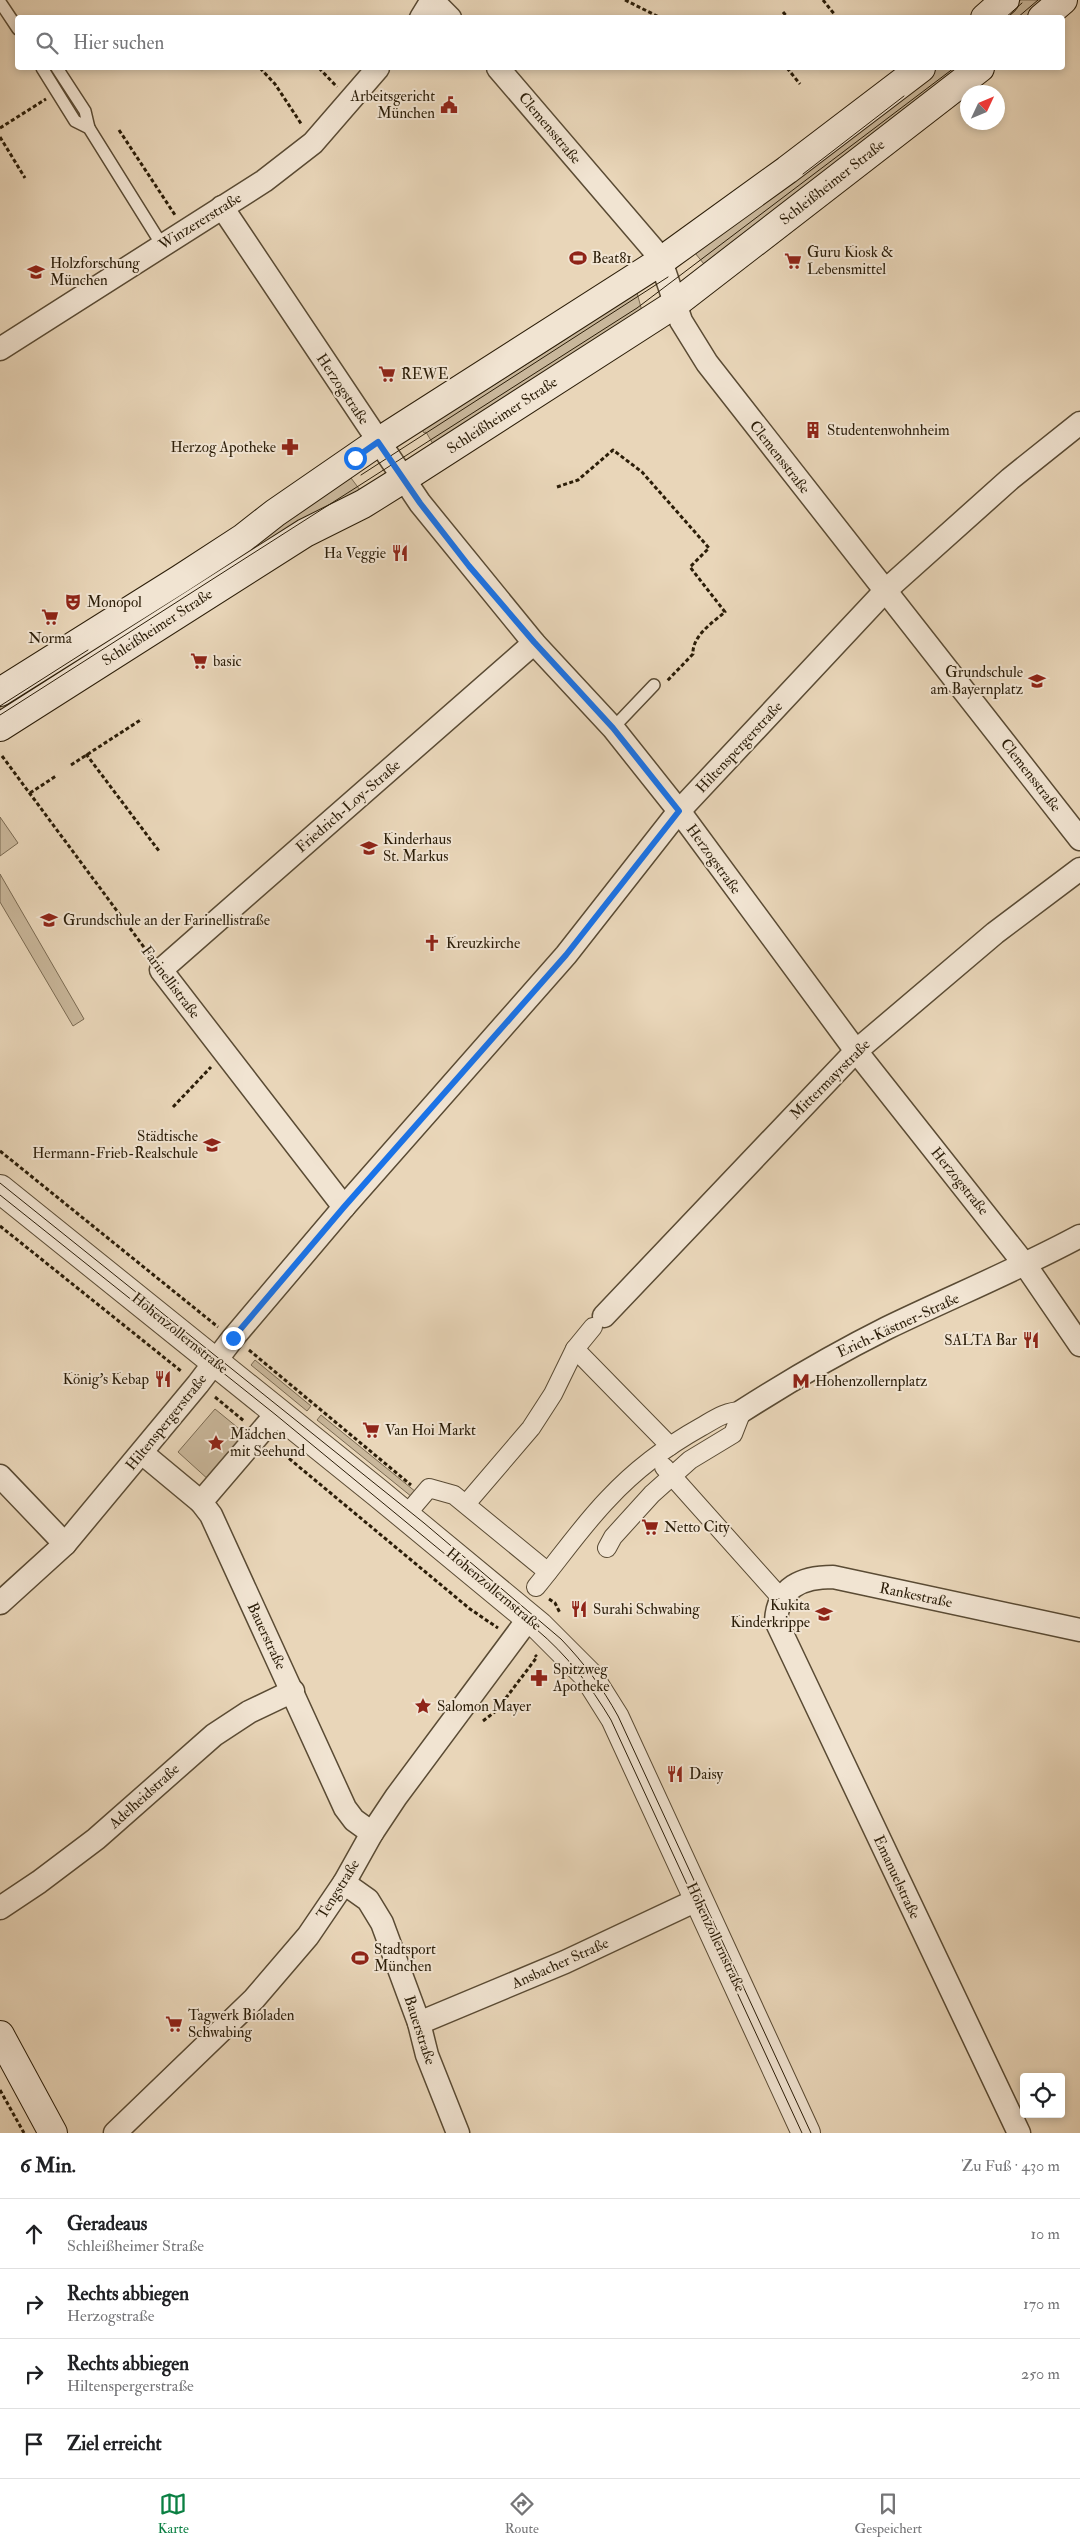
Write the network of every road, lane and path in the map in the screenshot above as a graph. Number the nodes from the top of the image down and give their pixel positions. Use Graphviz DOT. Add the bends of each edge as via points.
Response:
graph roads {
  1 [pos="432,0"];
  2 [pos="625,0"];
  3 [pos="824,0"];
  4 [pos="1005,0"];
  5 [pos="1063,0"];
  6 [pos="0,2"];
  7 [pos="783,12"];
  8 [pos="422,15"];
  9 [pos="447,15"];
  10 [pos="655,15"];
  11 [pos="786,15"];
  12 [pos="835,15"];
  13 [pos="988,15"];
  14 [pos="1046,15"];
  15 [pos="15,24"];
  16 [pos="43,70"];
  17 [pos="58,70"];
  18 [pos="262,70"];
  19 [pos="321,70"];
  20 [pos="376,70"];
  21 [pos="500,70"];
  22 [pos="789,70"];
  23 [pos="918,70"];
  24 [pos="977,70"];
  25 [pos="800,84"];
  26 [pos="57,92"];
  27 [pos="350,100"];
  28 [pos="0,128"];
  29 [pos="89,128"];
  30 [pos="120,130"];
  31 [pos="0,137"];
  32 [pos="313,143"];
  33 [pos="25,178"];
  34 [pos="222,207"];
  35 [pos="185,230"];
  36 [pos="162,245"];
  37 [pos="660,261"];
  38 [pos="675,304"];
  39 [pos="0,348"];
  40 [pos="1080,423"];
  41 [pos="378,442"];
  42 [pos="403,479"];
  43 [pos="557,487"];
  44 [pos="886,590"];
  45 [pos="534,642"];
  46 [pos="658,686"];
  47 [pos="0,692"];
  48 [pos="142,719"];
  49 [pos="0,728"];
  50 [pos="613,728"];
  51 [pos="86,754"];
  52 [pos="2,756"];
  53 [pos="71,765"];
  54 [pos="56,776"];
  55 [pos="30,793"];
  56 [pos="679,811"];
  57 [pos="1080,839"];
  58 [pos="159,852"];
  59 [pos="1080,869"];
  60 [pos="161,970"];
  61 [pos="856,1051"];
  62 [pos="225,1053"];
  63 [pos="173,1107"];
  64 [pos="0,1151"];
  65 [pos="0,1189"];
  66 [pos="344,1207"];
  67 [pos="0,1226"];
  68 [pos="1080,1236"];
  69 [pos="1026,1266"];
  70 [pos="598,1322"];
  71 [pos="233,1338"];
  72 [pos="1080,1345"];
  73 [pos="575,1349"];
  74 [pos="215,1361"];
  75 [pos="181,1371"];
  76 [pos="215,1397"];
  77 [pos="742,1411"];
  78 [pos="278,1412"];
  79 [pos="248,1424"];
  80 [pos="268,1440"];
  81 [pos="670,1446"];
  82 [pos="142,1453"];
  83 [pos="655,1457"];
  84 [pos="0,1476"];
  85 [pos="671,1476"];
  86 [pos="423,1495"];
  87 [pos="202,1502"];
  88 [pos="466,1504"];
  89 [pos="406,1515"];
  90 [pos="592,1518"];
  91 [pos="65,1544"];
  92 [pos="548,1572"];
  93 [pos="536,1587"];
  94 [pos="781,1598"];
  95 [pos="0,1603"];
  96 [pos="555,1603"];
  97 [pos="529,1618"];
  98 [pos="1080,1630"];
  99 [pos="522,1646"];
  100 [pos="293,1692"];
  101 [pos="500,1694"];
  102 [pos="506,1698"];
  103 [pos="483,1722"];
  104 [pos="372,1833"];
  105 [pos="344,1883"];
  106 [pos="699,1899"];
  107 [pos="0,1908"];
  108 [pos="419,2023"];
  109 [pos="0,2035"];
  110 [pos="0,2090"];
  111 [pos="24,2133"];
  112 [pos="53,2133"];
  113 [pos="115,2133"];
  114 [pos="458,2133"];
  115 [pos="806,2133"];
  116 [pos="1019,2133"];
  1 -- 8 [label="street"];
  1 -- 9 [label="street"];
  2 -- 10 [label="path"];
  3 -- 12 [label="path"];
  4 -- 13 [label="main road"];
  5 -- 14 [label="main road"];
  6 -- 15 [label="lane"];
  7 -- 11 [label="path"];
  16 -- 26 [label="lane"];
  17 -- 29 [label="lane" via="84,111"];
  18 -- 32 [label="path" via="276,84"];
  19 -- 27 [label="path"];
  20 -- 27 [label="street, Winzererstraße"];
  21 -- 37 [label="street, Clemensstraße"];
  22 -- 25 [label="path"];
  23 -- 37 [label="main road, Schleißheimer Straße"];
  24 -- 38 [label="main road, Schleißheimer Straße"];
  26 -- 28 [label="path"];
  26 -- 29 [label="lane" via="75,121"];
  27 -- 32 [label="street, Winzererstraße"];
  29 -- 36 [label="lane"];
  30 -- 35 [label="path"];
  31 -- 33 [label="path"];
  32 -- 34 [label="street, Winzererstraße" via="264,181"];
  34 -- 35 [label="street, Winzererstraße"];
  34 -- 41 [label="street, Herzogstraße"];
  35 -- 36 [label="street, Winzererstraße"];
  36 -- 39 [label="street, Winzererstraße"];
  37 -- 38 [label="street, Clemensstraße"];
  37 -- 41 [label="main road, Schleißheimer Straße"];
  38 -- 42 [label="main road, Schleißheimer Straße"];
  38 -- 44 [label="street, Clemensstraße" via="681,321 719,380"];
  40 -- 44 [label="street, Hiltenspergerstraße" via="1010,479"];
  41 -- 42 [label="street, Herzogstraße"];
  41 -- 47 [label="main road, Schleißheimer Straße" via="235,543"];
  42 -- 45 [label="street, Herzogstraße" via="456,549"];
  42 -- 49 [label="main road, Schleißheimer Straße" via="363,504 305,533"];
  43 -- 46 [label="path" via="578,480 613,450 642,472 710,548 690,568 725,612 692,645 693,654"];
  44 -- 56 [label="street, Hiltenspergerstraße"];
  44 -- 57 [label="street, Clemensstraße"];
  45 -- 50 [label="street, Herzogstraße"];
  45 -- 60 [label="street, Friedrich-Loy-Straße"];
  46 -- 50 [label="lane"];
  48 -- 51 [label="path"];
  50 -- 56 [label="street, Herzogstraße"];
  51 -- 53 [label="path"];
  51 -- 58 [label="path"];
  52 -- 55 [label="path, Farinellistraße"];
  54 -- 55 [label="path"];
  55 -- 60 [label="path, Farinellistraße"];
  56 -- 61 [label="street, Herzogstraße"];
  56 -- 66 [label="street, Hiltenspergerstraße" via="566,955"];
  59 -- 61 [label="street, Mittermayrstraße" via="995,933"];
  60 -- 62 [label="street, Farinellistraße"];
  61 -- 69 [label="street, Herzogstraße"];
  61 -- 70 [label="street, Mittermayrstraße"];
  62 -- 63 [label="path"];
  62 -- 66 [label="street, Farinellistraße"];
  64 -- 71 [label="path"];
  65 -- 74 [label="main road, Hohenzollernstraße"];
  66 -- 71 [label="street, Hiltenspergerstraße"];
  67 -- 75 [label="path"];
  68 -- 69 [label="street, Erich-Kästner-Straße"];
  69 -- 72 [label="street, Herzogstraße"];
  69 -- 77 [label="street, Erich-Kästner-Straße" via="846,1348"];
  70 -- 73 [label="street"];
  71 -- 74 [label="street, Hiltenspergerstraße"];
  71 -- 86 [label="path"];
  73 -- 81 [label="street"];
  73 -- 88 [label="street" via="553,1394 531,1428"];
  74 -- 78 [label="main road, Hohenzollernstraße"];
  74 -- 82 [label="street, Hiltenspergerstraße"];
  76 -- 79 [label="path"];
  77 -- 81 [label="street, Erich-Kästner-Straße" via="730,1411"];
  77 -- 85 [label="street" via="733,1434 690,1460"];
  78 -- 87 [label="street"];
  78 -- 89 [label="main road, Hohenzollernstraße"];
  80 -- 99 [label="path" via="448,1590"];
  81 -- 83 [label="street"];
  82 -- 87 [label="street, Bauerstraße"];
  82 -- 91 [label="street, Hiltenspergerstraße"];
  83 -- 85 [label="street"];
  83 -- 90 [label="street" via="608,1499"];
  84 -- 91 [label="street"];
  85 -- 90 [label="street" via="609,1541"];
  85 -- 94 [label="street"];
  86 -- 88 [label="street" via="429,1488 454,1495"];
  86 -- 89 [label="street"];
  87 -- 100 [label="street, Bauerstraße" via="211,1515"];
  88 -- 92 [label="street" via="515,1535"];
  89 -- 97 [label="main road, Hohenzollernstraße"];
  90 -- 92 [label="street"];
  91 -- 95 [label="street, Hiltenspergerstraße"];
  92 -- 93 [label="street"];
  93 -- 96 [label="path"];
  94 -- 98 [label="street, Rankestraße" via="803,1580 833,1577"];
  94 -- 116 [label="street, Emanuelstraße" via="776,1608 776,1621"];
  97 -- 99 [label="street, Tengstraße"];
  97 -- 106 [label="main road, Hohenzollernstraße" via="578,1662 602,1694"];
  99 -- 102 [label="path" via="537,1657"];
  99 -- 104 [label="street, Tengstraße" via="425,1757"];
  100 -- 104 [label="street, Bauerstraße" via="345,1808 354,1820"];
  100 -- 107 [label="street, Adelheidstraße" via="249,1712 214,1736 96,1838"];
  101 -- 102 [label="path"];
  102 -- 103 [label="path"];
  104 -- 105 [label="street, Tengstraße"];
  105 -- 108 [label="street, Bauerstraße" via="374,1907"];
  105 -- 113 [label="street, Tengstraße" via="308,1936 254,1999"];
  106 -- 108 [label="street, Ansbacher Straße" via="565,1962"];
  106 -- 115 [label="main road, Hohenzollernstraße"];
  108 -- 114 [label="street, Bauerstraße" via="427,2055"];
  109 -- 112 [label="main road"];
  110 -- 111 [label="path"];
}
